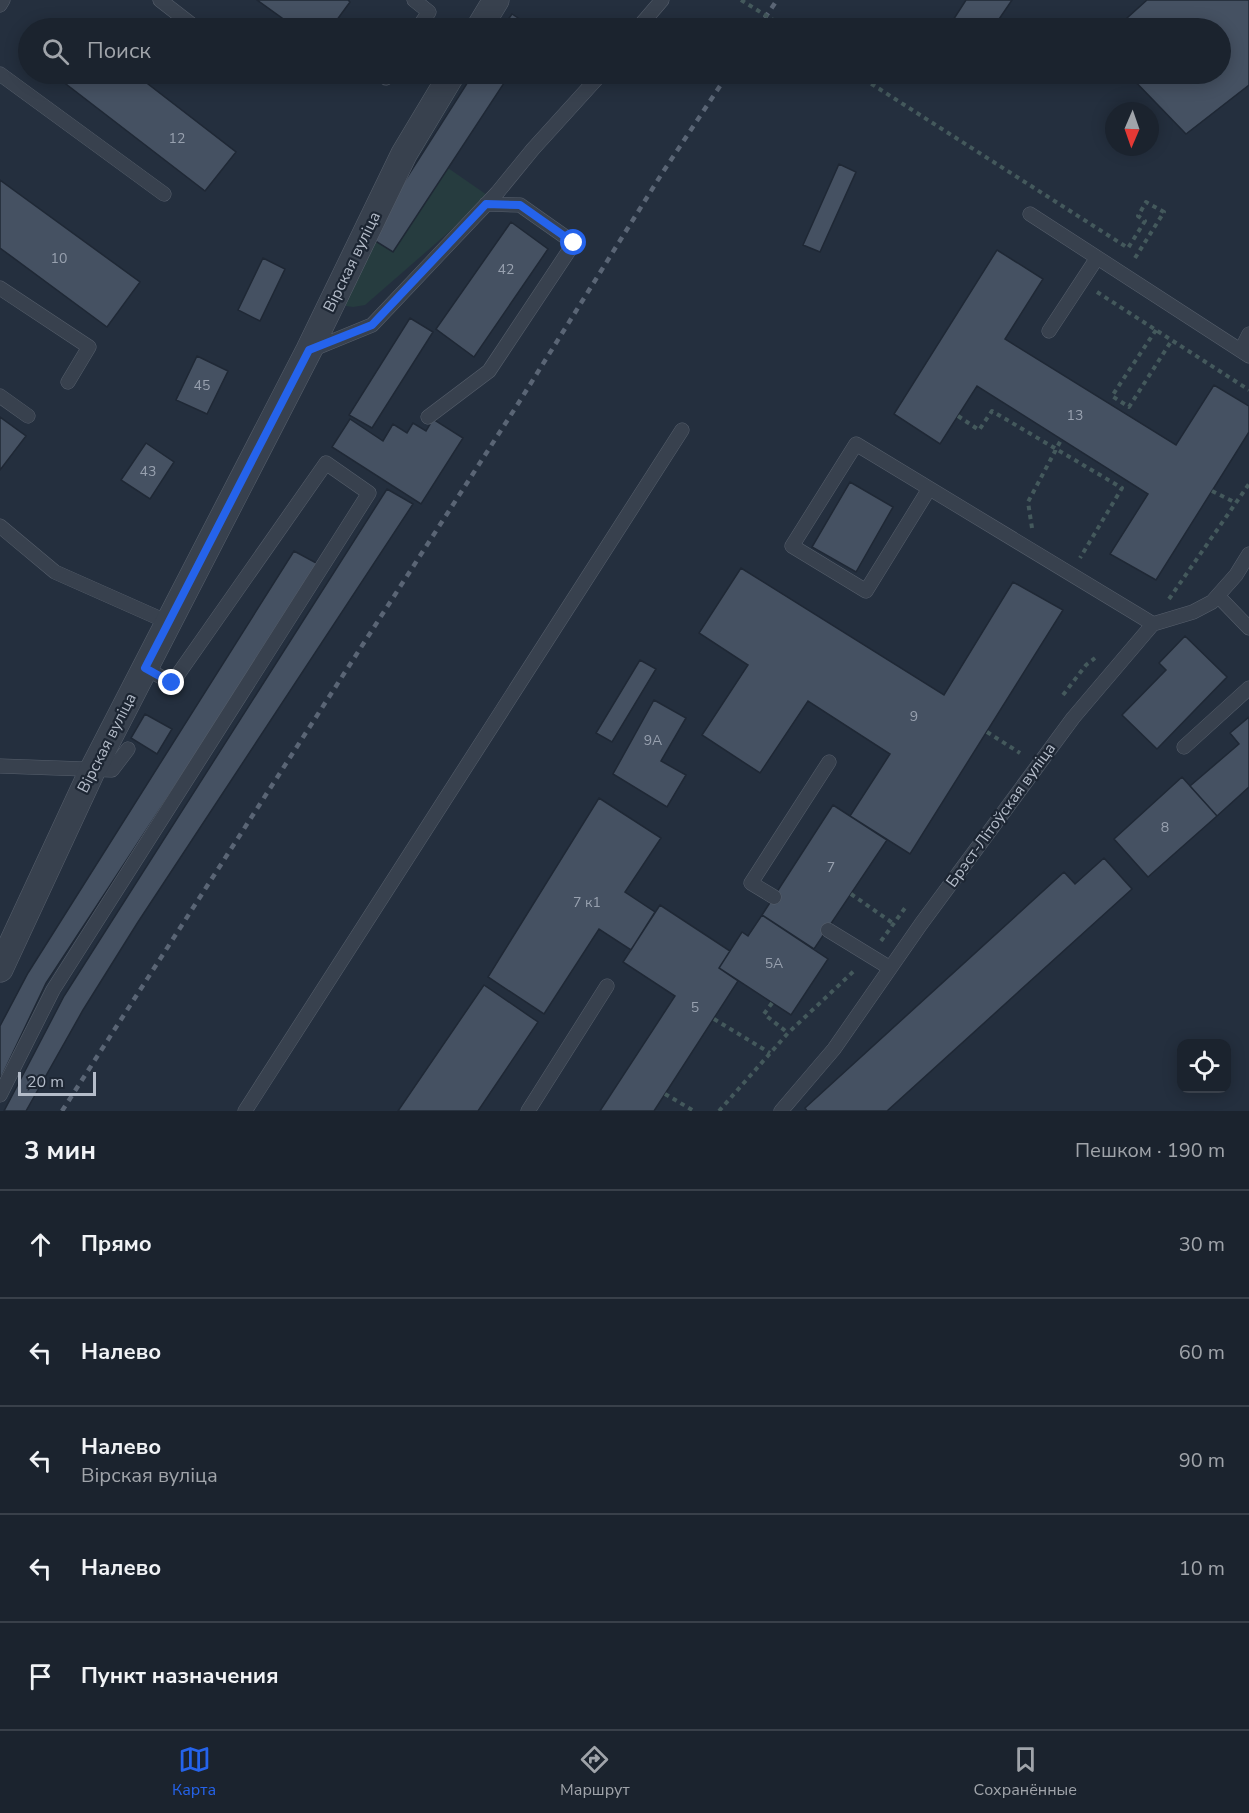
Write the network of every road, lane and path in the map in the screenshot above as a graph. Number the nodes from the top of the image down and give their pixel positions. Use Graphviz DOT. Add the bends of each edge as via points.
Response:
graph roads {
  1 [pos="3,0"];
  2 [pos="160,0"];
  3 [pos="414,0"];
  4 [pos="496,0"];
  5 [pos="662,0"];
  6 [pos="741,0"];
  7 [pos="0,5"];
  8 [pos="183,18"];
  9 [pos="425,18"];
  10 [pos="485,18"];
  11 [pos="647,18"];
  12 [pos="770,18"];
  13 [pos="0,74"];
  14 [pos="446,84"];
  15 [pos="592,84"];
  16 [pos="872,84"];
  17 [pos="164,194"];
  18 [pos="486,204"];
  19 [pos="1030,214"];
  20 [pos="1097,258"];
  21 [pos="1132,262"];
  22 [pos="1081,282"];
  23 [pos="0,288"];
  24 [pos="1156,330"];
  25 [pos="1049,332"];
  26 [pos="1249,334"];
  27 [pos="1172,340"];
  28 [pos="309,350"];
  29 [pos="1245,353"];
  30 [pos="68,382"];
  31 [pos="1249,390"];
  32 [pos="0,396"];
  33 [pos="28,416"];
  34 [pos="958,416"];
  35 [pos="428,417"];
  36 [pos="682,430"];
  37 [pos="1061,440"];
  38 [pos="1056,449"];
  39 [pos="929,489"];
  40 [pos="1212,491"];
  41 [pos="1236,503"];
  42 [pos="0,526"];
  43 [pos="1033,536"];
  44 [pos="1248,557"];
  45 [pos="1078,561"];
  46 [pos="1218,596"];
  47 [pos="170,622"];
  48 [pos="1153,624"];
  49 [pos="1249,628"];
  50 [pos="145,668"];
  51 [pos="1249,688"];
  52 [pos="987,732"];
  53 [pos="1184,747"];
  54 [pos="128,749"];
  55 [pos="1020,753"];
  56 [pos="829,762"];
  57 [pos="0,766"];
  58 [pos="103,769"];
  59 [pos="851,894"];
  60 [pos="774,897"];
  61 [pos="894,924"];
  62 [pos="828,930"];
  63 [pos="890,968"];
  64 [pos="0,969"];
  65 [pos="607,986"];
  66 [pos="772,1003"];
  67 [pos="714,1019"];
  68 [pos="789,1033"];
  69 [pos="770,1053"];
  70 [pos="665,1094"];
  71 [pos="0,1095"];
  72 [pos="244,1111"];
  73 [pos="528,1111"];
  74 [pos="694,1111"];
  75 [pos="781,1111"];
  1 -- 7 [label="lane"];
  2 -- 8 [label="lane"];
  3 -- 9 [label="lane" via="429,12"];
  4 -- 10 [label="street"];
  5 -- 11 [label="lane"];
  6 -- 12 [label="path, bridge"];
  13 -- 17 [label="lane"];
  14 -- 28 [label="street, Вірская вуліца" via="404,154"];
  15 -- 18 [label="lane"];
  16 -- 21 [label="path" via="1128,248 1146,221 1138,216 1146,202 1164,212"];
  18 -- 28 [label="lane" via="372,325"];
  18 -- 35 [label="lane" via="520,205 574,243 489,371"];
  19 -- 20 [label="lane"];
  20 -- 22 [label="lane"];
  20 -- 29 [label="lane"];
  22 -- 24 [label="path"];
  22 -- 25 [label="lane"];
  23 -- 30 [label="lane" via="89,347"];
  24 -- 27 [label="path"];
  24 -- 27 [label="path" via="1112,396 1129,407"];
  26 -- 29 [label="lane"];
  27 -- 31 [label="path"];
  28 -- 47 [label="street, Вірская вуліца"];
  32 -- 33 [label="lane"];
  34 -- 38 [label="path" via="979,430 992,411"];
  36 -- 72 [label="lane"];
  37 -- 38 [label="path"];
  38 -- 43 [label="path" via="1028,502"];
  38 -- 45 [label="path" via="1122,488"];
  39 -- 39 [label="lane" via="856,444 792,546 866,591"];
  39 -- 48 [label="lane"];
  40 -- 41 [label="path"];
  42 -- 47 [label="lane" via="55,572"];
  44 -- 46 [label="lane"];
  46 -- 48 [label="lane" via="1193,612"];
  46 -- 49 [label="lane"];
  47 -- 50 [label="street, Вірская вуліца"];
  48 -- 63 [label="lane, Брэст-Літоўская вуліца" via="1073,718"];
  50 -- 58 [label="street, Вірская вуліца"];
  50 -- 71 [label="lane" via="172,683 326,463 369,493 53,990"];
  51 -- 53 [label="lane"];
  52 -- 55 [label="path"];
  54 -- 58 [label="lane"];
  56 -- 60 [label="lane" via="751,883"];
  57 -- 58 [label="lane"];
  58 -- 64 [label="street, Вірская вуліца"];
  59 -- 61 [label="path"];
  62 -- 63 [label="lane"];
  63 -- 75 [label="lane, Брэст-Літоўская вуліца" via="834,1049"];
  65 -- 73 [label="lane"];
  66 -- 68 [label="path" via="764,1014"];
  67 -- 69 [label="path"];
  70 -- 74 [label="path"];
}
